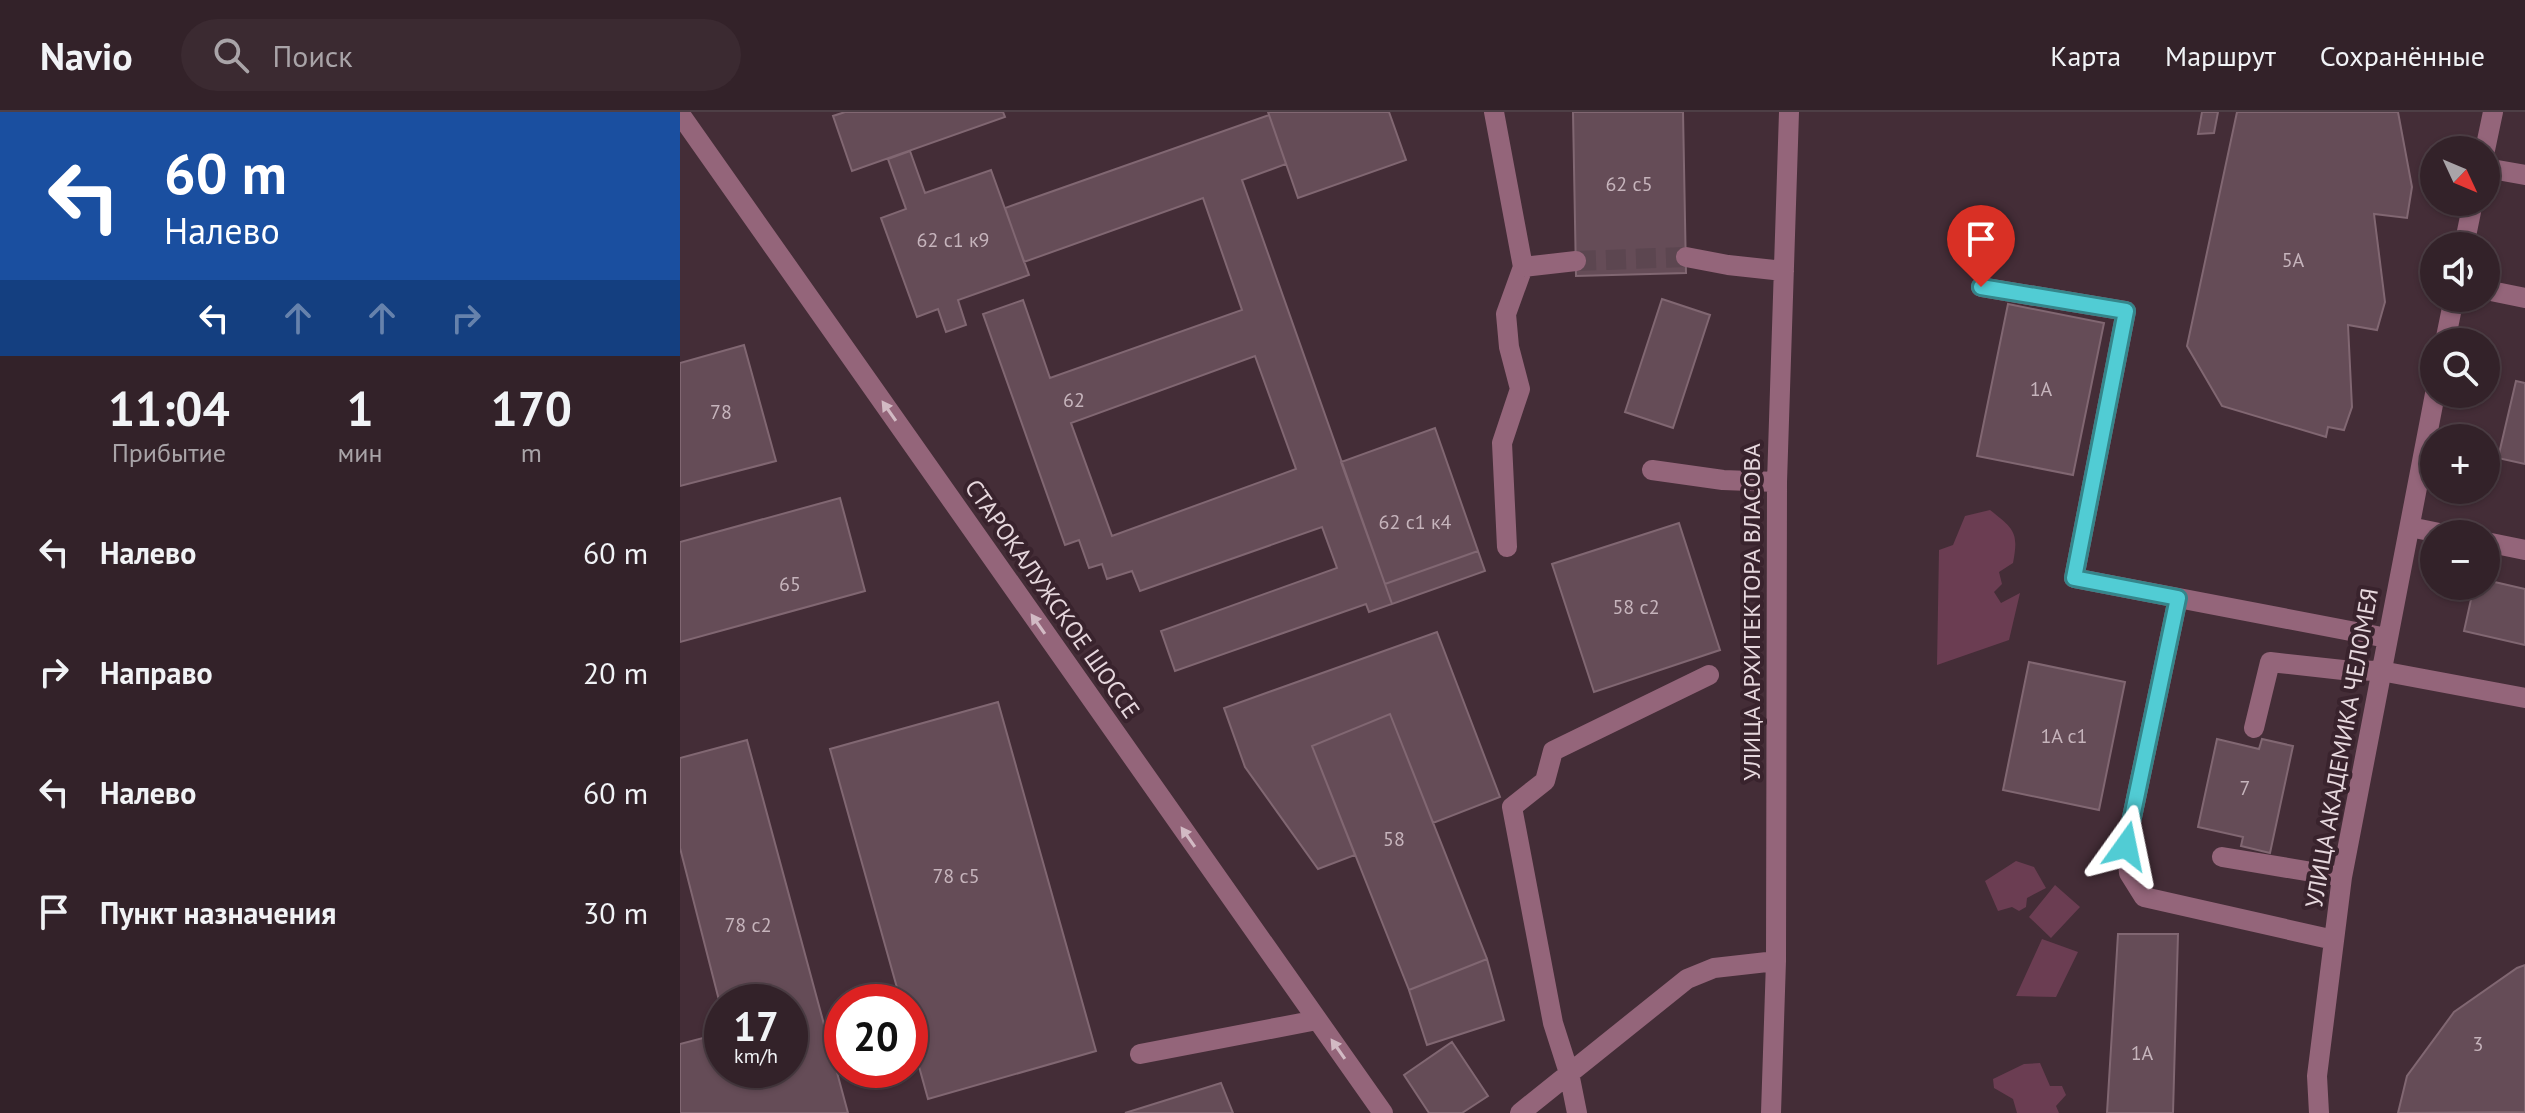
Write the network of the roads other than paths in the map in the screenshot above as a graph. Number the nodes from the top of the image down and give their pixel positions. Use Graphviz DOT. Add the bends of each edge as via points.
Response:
graph roads {
  1 [pos="1494,112"];
  2 [pos="1789,112"];
  3 [pos="2493,112"];
  4 [pos="680,114"];
  5 [pos="2488,136"];
  6 [pos="690,144"];
  7 [pos="2500,171"];
  8 [pos="2525,175"];
  9 [pos="1686,257"];
  10 [pos="1576,261"];
  11 [pos="1523,267"];
  12 [pos="1784,271"];
  13 [pos="1981,287"];
  14 [pos="2500,293"];
  15 [pos="2525,298"];
  16 [pos="2432,408"];
  17 [pos="1652,470"];
  18 [pos="1777,482"];
  19 [pos="2410,527"];
  20 [pos="2420,529"];
  21 [pos="2500,545"];
  22 [pos="1507,547"];
  23 [pos="2525,550"];
  24 [pos="2178,598"];
  25 [pos="2387,638"];
  26 [pos="2381,671"];
  27 [pos="1709,675"];
  28 [pos="2525,698"];
  29 [pos="2254,728"];
  30 [pos="2222,857"];
  31 [pos="2342,877"];
  32 [pos="2334,940"];
  33 [pos="1776,961"];
  34 [pos="1317,1020"];
  35 [pos="1140,1054"];
  36 [pos="1569,1073"];
  37 [pos="1383,1113"];
  38 [pos="1520,1113"];
  39 [pos="1577,1113"];
  40 [pos="1771,1113"];
  41 [pos="2319,1113"];
  1 -- 11 [label="street"];
  2 -- 12 [label="street, УЛИЦА АРХИТЕКТОРА ВЛАСОВА"];
  3 -- 5 [label="street"];
  4 -- 6 [label="street, СТАРОКАЛУЖСКОЕ ШОССЕ"];
  34 -- 6 [label="street, СТАРОКАЛУЖСКОЕ ШОССЕ, one-way"];
  7 -- 8 [label="street"];
  9 -- 12 [label="street"];
  10 -- 11 [label="street"];
  11 -- 22 [label="street" via="1506,314 1520,389 1502,443"];
  12 -- 18 [label="street, УЛИЦА АРХИТЕКТОРА ВЛАСОВА"];
  13 -- 24 [label="street" via="2126,311 2074,578"];
  14 -- 15 [label="street"];
  16 -- 19 [label="street, УЛИЦА АКАДЕМИКА ЧЕЛОМЕЯ"];
  17 -- 18 [label="street"];
  18 -- 33 [label="street, УЛИЦА АРХИТЕКТОРА ВЛАСОВА"];
  19 -- 20 [label="street"];
  19 -- 25 [label="street, УЛИЦА АКАДЕМИКА ЧЕЛОМЕЯ"];
  21 -- 23 [label="street"];
  24 -- 25 [label="street"];
  24 -- 32 [label="street" via="2126,846 2129,873 2144,897"];
  25 -- 26 [label="street, УЛИЦА АКАДЕМИКА ЧЕЛОМЕЯ"];
  26 -- 28 [label="street"];
  26 -- 29 [label="street" via="2270,662"];
  26 -- 31 [label="street, УЛИЦА АКАДЕМИКА ЧЕЛОМЕЯ"];
  27 -- 36 [label="street" via="1553,751 1545,781 1512,807 1553,1023"];
  30 -- 31 [label="street"];
  31 -- 32 [label="street, УЛИЦА АКАДЕМИКА ЧЕЛОМЕЯ"];
  32 -- 41 [label="street, УЛИЦА АКАДЕМИКА ЧЕЛОМЕЯ" via="2317,1076"];
  33 -- 36 [label="street" via="1714,968 1687,979"];
  33 -- 40 [label="street, УЛИЦА АРХИТЕКТОРА ВЛАСОВА"];
  34 -- 35 [label="street"];
  37 -- 34 [label="street, СТАРОКАЛУЖСКОЕ ШОССЕ, one-way"];
  36 -- 38 [label="street"];
  36 -- 39 [label="street"];
}
